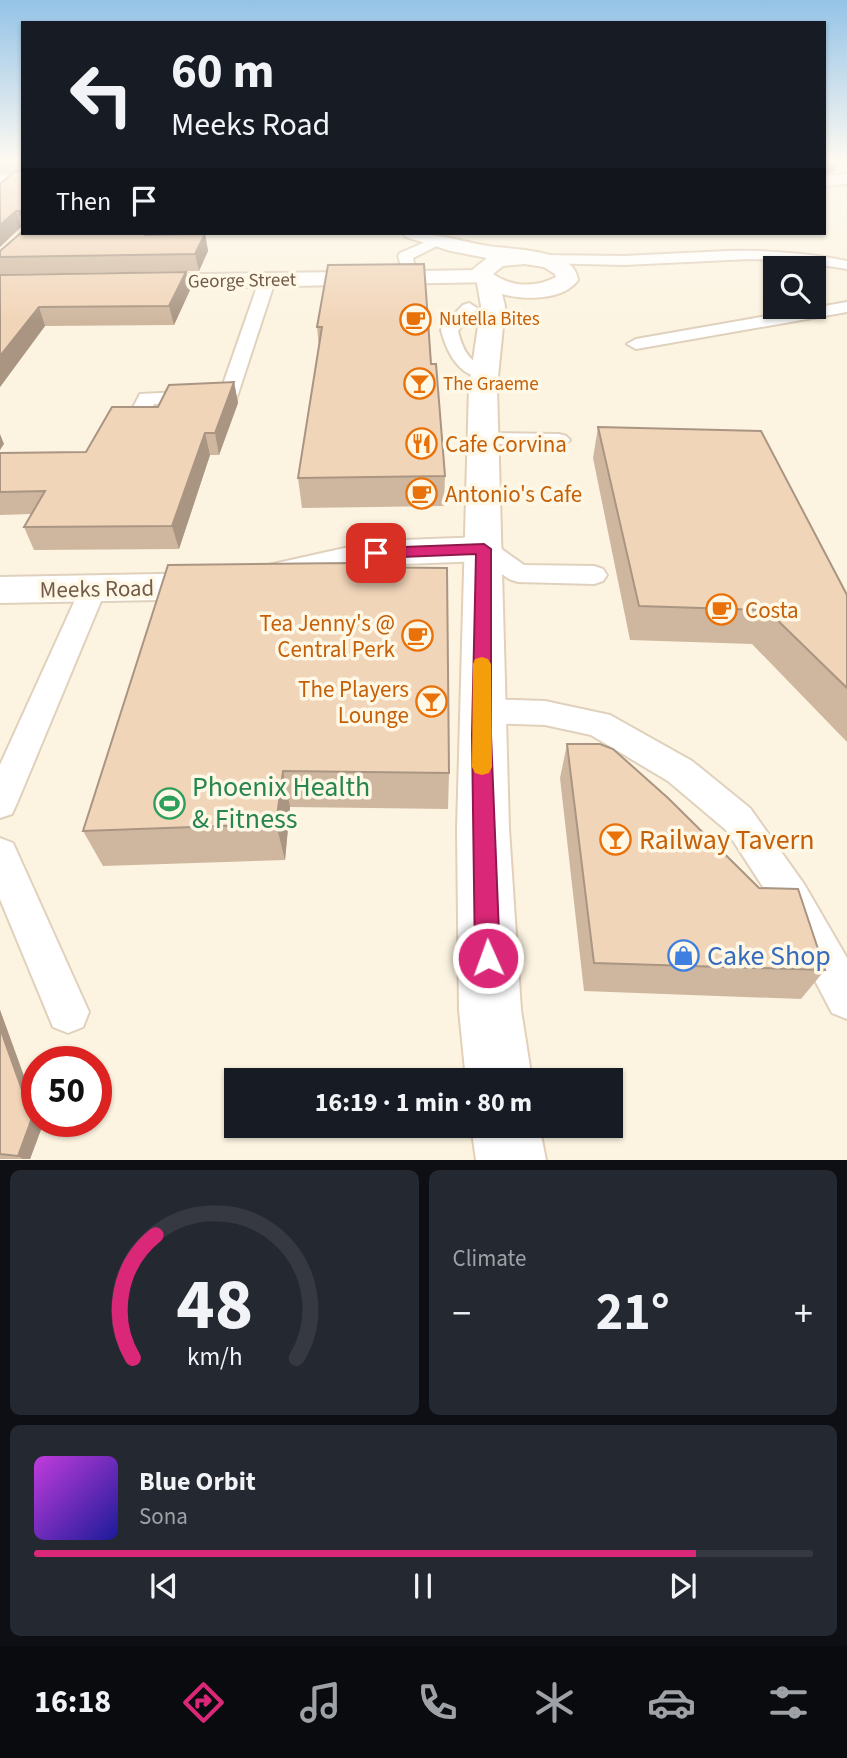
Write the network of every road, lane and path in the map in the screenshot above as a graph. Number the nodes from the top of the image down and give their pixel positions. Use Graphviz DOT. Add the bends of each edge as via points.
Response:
graph roads {
  1 [pos="417,237"];
  2 [pos="531,259"];
  3 [pos="653,259"];
  4 [pos="847,265"];
  5 [pos="409,272"];
  6 [pos="484,277"];
  7 [pos="267,281"];
  8 [pos="120,283"];
  9 [pos="553,287"];
  10 [pos="847,307"];
  11 [pos="469,308"];
  12 [pos="503,338"];
  13 [pos="636,344"];
  14 [pos="137,419"];
  15 [pos="483,439"];
  16 [pos="559,440"];
  17 [pos="484,549"];
  18 [pos="594,575"];
  19 [pos="93,589"];
  20 [pos="0,590"];
  21 [pos="481,711"];
  22 [pos="0,803"];
  23 [pos="0,855"];
  24 [pos="847,998"];
  25 [pos="68,1012"];
  26 [pos="497,1068"];
  1 -- 2 [label="main road"];
  1 -- 5 [label="lane" via="405,256"];
  1 -- 6 [label="main road" via="473,264"];
  2 -- 3 [label="lane"];
  2 -- 6 [label="main road" via="496,261 485,266"];
  2 -- 9 [label="main road" via="566,271 567,280"];
  3 -- 4 [label="lane" via="714,248"];
  3 -- 9 [label="lane"];
  6 -- 7 [label="main road, George Street"];
  6 -- 9 [label="main road" via="521,290"];
  6 -- 12 [label="main road"];
  7 -- 8 [label="main road, George Street"];
  7 -- 14 [label="lane" via="229,396 146,398"];
  9 -- 12 [label="main road"];
  10 -- 13 [label="lane"];
  11 -- 12 [label="lane" via="449,330 453,347 466,364"];
  12 -- 15 [label="main road"];
  15 -- 16 [label="lane"];
  15 -- 17 [label="main road"];
  17 -- 18 [label="lane" via="518,573"];
  17 -- 19 [label="main road, Meeks Road" via="376,553 237,583"];
  17 -- 21 [label="main road"];
  19 -- 20 [label="main road, Meeks Road"];
  19 -- 22 [label="lane"];
  21 -- 24 [label="lane" via="545,713 599,724 680,771 738,819 791,897"];
  21 -- 26 [label="main road" via="489,1010"];
  23 -- 25 [label="lane"];
}
